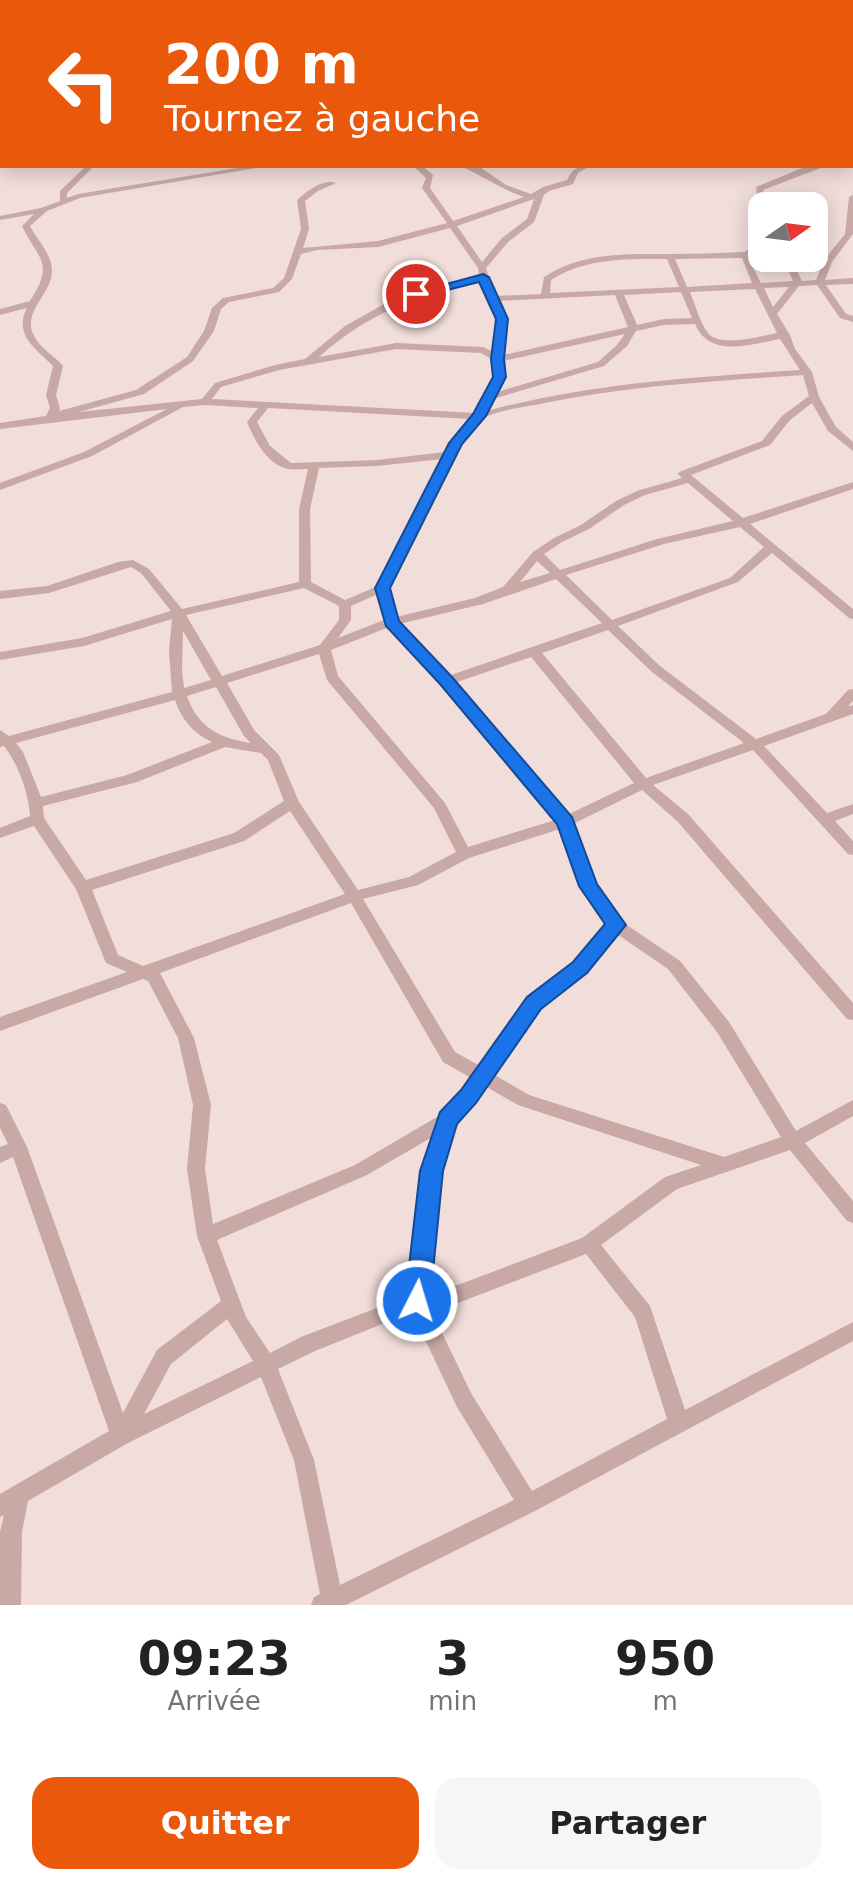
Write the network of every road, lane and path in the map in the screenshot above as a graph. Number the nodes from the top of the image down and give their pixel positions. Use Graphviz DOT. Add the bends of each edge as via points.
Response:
graph roads {
  1 [pos="88,168"];
  2 [pos="251,168"];
  3 [pos="420,168"];
  4 [pos="473,168"];
  5 [pos="582,168"];
  6 [pos="808,168"];
  7 [pos="332,183"];
  8 [pos="760,192"];
  9 [pos="536,196"];
  10 [pos="853,197"];
  11 [pos="64,202"];
  12 [pos="44,209"];
  13 [pos="0,218"];
  14 [pos="454,226"];
  15 [pos="298,252"];
  16 [pos="746,255"];
  17 [pos="670,257"];
  18 [pos="793,272"];
  19 [pos="482,273"];
  20 [pos="853,281"];
  21 [pos="798,282"];
  22 [pos="820,283"];
  23 [pos="757,286"];
  24 [pos="683,288"];
  25 [pos="618,291"];
  26 [pos="545,296"];
  27 [pos="490,299"];
  28 [pos="30,304"];
  29 [pos="0,312"];
  30 [pos="772,314"];
  31 [pos="853,319"];
  32 [pos="698,321"];
  33 [pos="633,328"];
  34 [pos="785,335"];
  35 [pos="498,359"];
  36 [pos="308,362"];
  37 [pos="807,372"];
  38 [pos="490,397"];
  39 [pos="814,397"];
  40 [pos="205,402"];
  41 [pos="183,404"];
  42 [pos="266,404"];
  43 [pos="479,416"];
  44 [pos="51,417"];
  45 [pos="0,426"];
  46 [pos="853,448"];
  47 [pos="451,455"];
  48 [pos="314,466"];
  49 [pos="688,480"];
  50 [pos="0,487"];
  51 [pos="850,490"];
  52 [pos="741,523"];
  53 [pos="771,546"];
  54 [pos="537,554"];
  55 [pos="556,574"];
  56 [pos="305,584"];
  57 [pos="383,588"];
  58 [pos="507,590"];
  59 [pos="0,595"];
  60 [pos="345,604"];
  61 [pos="179,613"];
  62 [pos="853,615"];
  63 [pos="391,622"];
  64 [pos="610,626"];
  65 [pos="324,648"];
  66 [pos="534,652"];
  67 [pos="0,656"];
  68 [pos="219,680"];
  69 [pos="446,681"];
  70 [pos="853,693"];
  71 [pos="177,695"];
  72 [pos="853,709"];
  73 [pos="829,718"];
  74 [pos="1,739"];
  75 [pos="224,742"];
  76 [pos="756,745"];
  77 [pos="264,749"];
  78 [pos="643,784"];
  79 [pos="292,803"];
  80 [pos="853,809"];
  81 [pos="36,811"];
  82 [pos="826,819"];
  83 [pos="565,822"];
  84 [pos="0,833"];
  85 [pos="853,850"];
  86 [pos="464,854"];
  87 [pos="83,887"];
  88 [pos="354,896"];
  89 [pos="616,925"];
  90 [pos="140,973"];
  91 [pos="853,1014"];
  92 [pos="0,1024"];
  93 [pos="482,1078"];
  94 [pos="853,1107"];
  95 [pos="0,1110"];
  96 [pos="448,1119"];
  97 [pos="793,1141"];
  98 [pos="9,1151"];
  99 [pos="721,1164"];
  100 [pos="853,1215"];
  101 [pos="206,1236"];
  102 [pos="589,1244"];
  103 [pos="417,1301"];
  104 [pos="231,1304"];
  105 [pos="853,1331"];
  106 [pos="266,1364"];
  107 [pos="679,1424"];
  108 [pos="121,1436"];
  109 [pos="9,1501"];
  110 [pos="528,1504"];
  111 [pos="327,1602"];
  112 [pos="10,1605"];
  1 -- 11 [label="street" via="63,193"];
  2 -- 11 [label="street"];
  3 -- 14 [label="street" via="430,177 426,188"];
  4 -- 9 [label="street" via="503,187"];
  5 -- 9 [label="street" via="570,182"];
  6 -- 8 [label="street"];
  7 -- 15 [label="street" via="301,200 305,229"];
  9 -- 14 [label="street"];
  9 -- 19 [label="street" via="531,220 505,240"];
  10 -- 22 [label="street" via="851,231 827,262"];
  11 -- 12 [label="street"];
  12 -- 13 [label="street"];
  12 -- 28 [label="street" via="26,226 48,273"];
  14 -- 15 [label="street" via="374,245"];
  14 -- 19 [label="street"];
  15 -- 44 [label="street" via="288,279 276,290 226,300 217,308 190,359 140,392"];
  16 -- 17 [label="street"];
  16 -- 23 [label="street"];
  17 -- 24 [label="street"];
  17 -- 26 [label="street" via="582,261 547,279"];
  18 -- 21 [label="street"];
  19 -- 27 [label="street"];
  19 -- 36 [label="street" via="359,318"];
  20 -- 22 [label="street"];
  21 -- 22 [label="street"];
  21 -- 23 [label="street"];
  21 -- 30 [label="street"];
  22 -- 31 [label="street" via="843,316"];
  23 -- 24 [label="street"];
  23 -- 30 [label="street"];
  24 -- 25 [label="street"];
  24 -- 32 [label="street"];
  25 -- 26 [label="street"];
  25 -- 33 [label="street"];
  26 -- 27 [label="street"];
  27 -- 35 [label="street" via="502,319"];
  28 -- 29 [label="street"];
  28 -- 44 [label="street" via="33,344 58,366"];
  30 -- 34 [label="street"];
  32 -- 33 [label="street"];
  32 -- 34 [label="street" via="706,338 716,342"];
  33 -- 35 [label="street"];
  33 -- 38 [label="street" via="628,341 601,364"];
  34 -- 37 [label="street"];
  35 -- 36 [label="street" via="483,350 396,346"];
  35 -- 38 [label="street" via="500,377"];
  36 -- 40 [label="street" via="218,385"];
  37 -- 39 [label="street"];
  37 -- 43 [label="street" via="603,389 523,402"];
  38 -- 43 [label="street"];
  39 -- 46 [label="street" via="832,429"];
  39 -- 49 [label="street" via="786,418 766,443 683,474"];
  40 -- 41 [label="street"];
  40 -- 42 [label="street"];
  41 -- 44 [label="street"];
  41 -- 50 [label="street" via="88,454"];
  42 -- 43 [label="street"];
  42 -- 48 [label="street" via="252,422 259,439 279,462"];
  43 -- 47 [label="street"];
  44 -- 45 [label="street"];
  47 -- 48 [label="street"];
  47 -- 57 [label="street"];
  48 -- 56 [label="street" via="305,508"];
  49 -- 52 [label="street"];
  49 -- 54 [label="street" via="620,503"];
  51 -- 52 [label="street"];
  52 -- 53 [label="street"];
  52 -- 55 [label="street"];
  53 -- 62 [label="street"];
  53 -- 64 [label="street" via="734,580"];
  54 -- 55 [label="street"];
  54 -- 58 [label="street"];
  55 -- 58 [label="street"];
  55 -- 64 [label="street"];
  56 -- 60 [label="street"];
  56 -- 61 [label="street"];
  57 -- 60 [label="street"];
  57 -- 63 [label="street"];
  58 -- 63 [label="street"];
  59 -- 61 [label="street" via="49,589 133,563"];
  60 -- 65 [label="street" via="345,620"];
  61 -- 67 [label="street" via="84,642"];
  61 -- 68 [label="street"];
  61 -- 71 [label="street" via="173,658"];
  63 -- 65 [label="street"];
  63 -- 69 [label="street"];
  64 -- 66 [label="street"];
  64 -- 76 [label="street" via="656,669"];
  65 -- 68 [label="street"];
  65 -- 86 [label="street" via="332,677 440,806"];
  66 -- 69 [label="street"];
  66 -- 78 [label="street"];
  68 -- 71 [label="street"];
  68 -- 77 [label="street"];
  69 -- 83 [label="street"];
  70 -- 73 [label="street"];
  71 -- 74 [label="street"];
  71 -- 75 [label="street" via="197,727"];
  72 -- 73 [label="street"];
  73 -- 76 [label="street"];
  74 -- 81 [label="street" via="16,752"];
  75 -- 77 [label="street"];
  75 -- 81 [label="street"];
  76 -- 78 [label="street"];
  76 -- 82 [label="street"];
  77 -- 79 [label="street" via="274,758"];
  78 -- 83 [label="street"];
  78 -- 91 [label="street" via="683,818"];
  79 -- 87 [label="street" via="239,837"];
  79 -- 88 [label="street"];
  80 -- 82 [label="street"];
  81 -- 84 [label="street"];
  81 -- 87 [label="street"];
  82 -- 85 [label="street"];
  83 -- 86 [label="street"];
  83 -- 89 [label="street" via="588,886"];
  86 -- 88 [label="street" via="413,881"];
  87 -- 90 [label="street" via="112,959"];
  88 -- 90 [label="street"];
  88 -- 93 [label="street" via="449,1057"];
  89 -- 93 [label="street" via="580,968 534,1003"];
  89 -- 97 [label="street" via="674,965 723,1027"];
  90 -- 92 [label="street"];
  90 -- 101 [label="street" via="154,977 186,1038 202,1105 196,1169"];
  93 -- 96 [label="street"];
  93 -- 99 [label="street" via="524,1100"];
  94 -- 97 [label="street"];
  95 -- 98 [label="street"];
  96 -- 101 [label="street" via="361,1170"];
  96 -- 103 [label="street" via="432,1171"];
  97 -- 99 [label="street"];
  97 -- 100 [label="street"];
  98 -- 108 [label="street"];
  99 -- 102 [label="street" via="671,1183"];
  101 -- 104 [label="street"];
  102 -- 103 [label="street" via="458,1294"];
  102 -- 107 [label="street" via="643,1312"];
  103 -- 106 [label="street"];
  103 -- 110 [label="street" via="464,1400"];
  104 -- 106 [label="street"];
  104 -- 108 [label="street" via="164,1357"];
  105 -- 107 [label="street"];
  106 -- 108 [label="street"];
  106 -- 111 [label="street" via="304,1460"];
  107 -- 110 [label="street"];
  108 -- 109 [label="street"];
  109 -- 112 [label="street"];
  110 -- 111 [label="street"];
}
